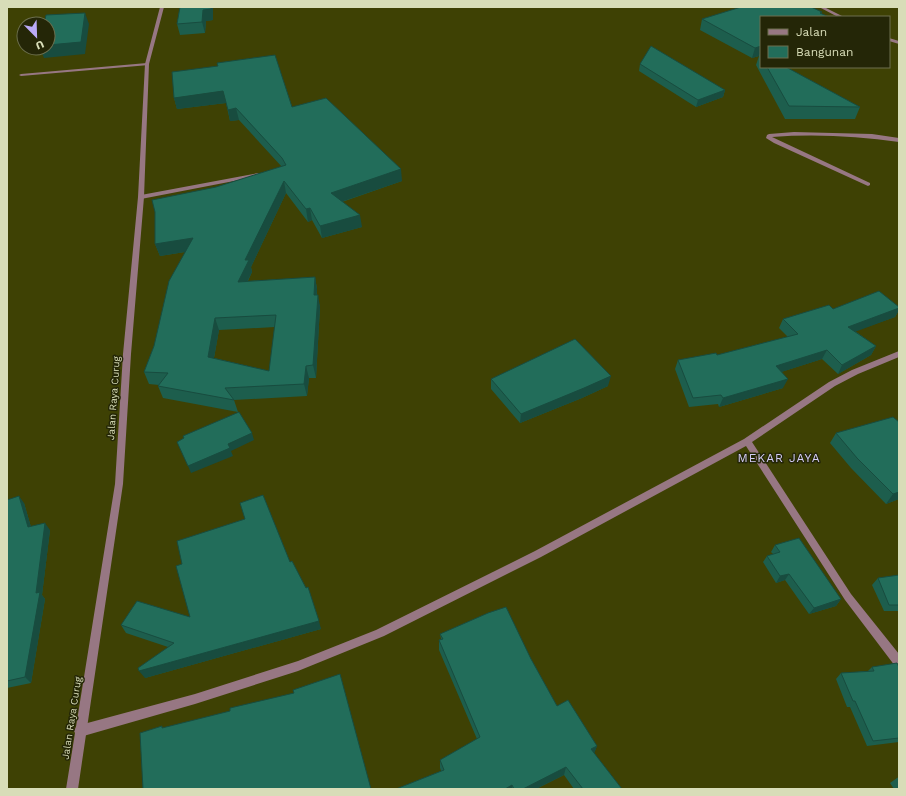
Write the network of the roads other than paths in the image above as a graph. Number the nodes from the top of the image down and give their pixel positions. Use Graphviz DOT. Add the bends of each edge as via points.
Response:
graph roads {
  1 [pos="162,7"];
  2 [pos="821,7"];
  3 [pos="840,16"];
  4 [pos="890,40"];
  5 [pos="899,44"];
  6 [pos="147,64"];
  7 [pos="21,75"];
  8 [pos="899,140"];
  9 [pos="268,173"];
  10 [pos="868,184"];
  11 [pos="141,197"];
  12 [pos="899,354"];
  13 [pos="747,441"];
  14 [pos="899,662"];
  15 [pos="80,731"];
  16 [pos="72,789"];
  1 -- 6 [label="street, Jalan Raya Curug"];
  2 -- 3 [label="street"];
  4 -- 5 [label="street"];
  6 -- 7 [label="street"];
  6 -- 11 [label="street, Jalan Raya Curug"];
  8 -- 10 [label="street" via="872,136 769,136 776,142"];
  9 -- 11 [label="street"];
  11 -- 15 [label="street, Jalan Raya Curug" via="119,484"];
  12 -- 13 [label="street" via="832,384"];
  13 -- 14 [label="street" via="848,597"];
  13 -- 15 [label="street" via="538,554 380,633 298,666 210,695"];
  15 -- 16 [label="street, Jalan Raya Curug"];
}
